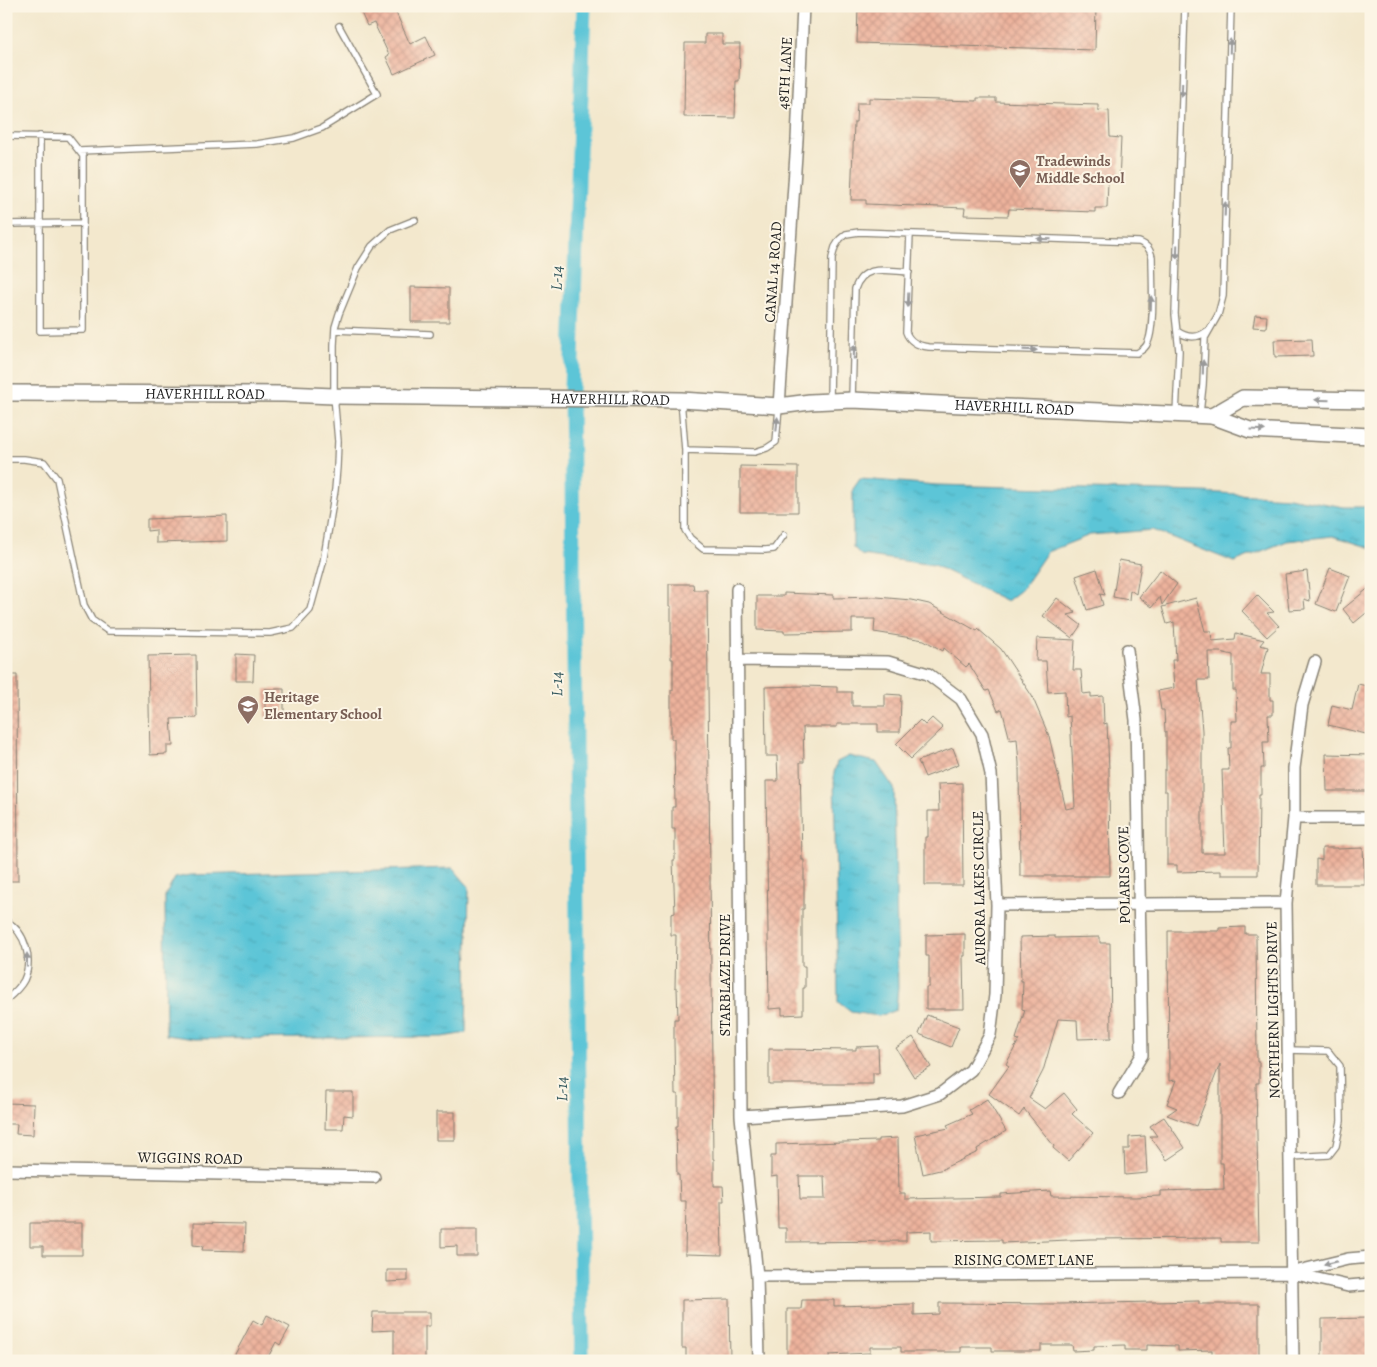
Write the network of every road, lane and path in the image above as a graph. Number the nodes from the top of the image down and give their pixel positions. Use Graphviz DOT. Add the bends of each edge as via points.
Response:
graph roads {
  1 [pos="803,6"];
  2 [pos="1185,6"];
  3 [pos="1231,6"];
  4 [pos="339,26"];
  5 [pos="6,136"];
  6 [pos="40,136"];
  7 [pos="797,140"];
  8 [pos="79,151"];
  9 [pos="415,220"];
  10 [pos="83,223"];
  11 [pos="6,224"];
  12 [pos="40,224"];
  13 [pos="910,234"];
  14 [pos="908,272"];
  15 [pos="335,330"];
  16 [pos="1209,330"];
  17 [pos="1177,331"];
  18 [pos="430,334"];
  19 [pos="6,392"];
  20 [pos="334,396"];
  21 [pos="681,400"];
  22 [pos="852,400"];
  23 [pos="1371,400"];
  24 [pos="830,402"];
  25 [pos="779,406"];
  26 [pos="1176,414"];
  27 [pos="1206,416"];
  28 [pos="1371,436"];
  29 [pos="685,450"];
  30 [pos="6,459"];
  31 [pos="784,535"];
  32 [pos="737,589"];
  33 [pos="1127,650"];
  34 [pos="738,660"];
  35 [pos="1315,662"];
  36 [pos="1294,818"];
  37 [pos="1371,818"];
  38 [pos="1286,903"];
  39 [pos="1140,904"];
  40 [pos="997,905"];
  41 [pos="6,921"];
  42 [pos="6,1000"];
  43 [pos="1288,1050"];
  44 [pos="1119,1093"];
  45 [pos="741,1116"];
  46 [pos="1290,1157"];
  47 [pos="6,1170"];
  48 [pos="374,1177"];
  49 [pos="1371,1257"];
  50 [pos="1290,1273"];
  51 [pos="757,1276"];
  52 [pos="1371,1284"];
  53 [pos="759,1361"];
  54 [pos="1292,1361"];
  1 -- 7 [label="street, 48TH LANE"];
  2 -- 17 [label="lane, one-way"];
  16 -- 3 [label="lane, one-way" via="1218,315 1223,296"];
  4 -- 8 [label="lane" via="377,94 322,128 294,138 257,144"];
  5 -- 6 [label="lane"];
  6 -- 8 [label="lane" via="68,137"];
  6 -- 12 [label="lane"];
  7 -- 25 [label="street, CANAL 14 ROAD"];
  8 -- 10 [label="lane" via="83,156"];
  9 -- 15 [label="lane" via="390,230 372,246 346,293"];
  10 -- 12 [label="lane"];
  10 -- 12 [label="lane" via="83,330 40,331"];
  11 -- 12 [label="lane"];
  13 -- 14 [label="lane"];
  14 -- 13 [label="lane, one-way" via="906,332 912,342 923,346 1137,353 1143,350 1149,338 1152,257 1146,245 1139,242"];
  13 -- 24 [label="lane" via="846,234 835,247 832,258"];
  22 -- 14 [label="lane, one-way" via="858,282 862,276 875,270"];
  15 -- 18 [label="lane"];
  15 -- 20 [label="lane"];
  16 -- 17 [label="lane" via="1197,337"];
  27 -- 16 [label="lane, one-way" via="1204,349"];
  17 -- 26 [label="lane"];
  19 -- 20 [label="street, HAVERHILL ROAD"];
  20 -- 21 [label="street, HAVERHILL ROAD"];
  20 -- 30 [label="lane" via="338,441 335,490 310,610 293,628 270,633 108,631 92,620 84,605 57,480 44,462"];
  21 -- 25 [label="street, HAVERHILL ROAD"];
  21 -- 29 [label="lane"];
  22 -- 24 [label="street, HAVERHILL ROAD"];
  22 -- 26 [label="street, HAVERHILL ROAD"];
  23 -- 27 [label="street, one-way" via="1243,398"];
  24 -- 25 [label="street, HAVERHILL ROAD"];
  29 -- 25 [label="lane, one-way" via="755,452 768,448 776,442"];
  26 -- 27 [label="street, HAVERHILL ROAD"];
  27 -- 28 [label="street, HAVERHILL ROAD, one-way" via="1250,430"];
  29 -- 31 [label="lane" via="685,530 690,538 703,549 774,549"];
  32 -- 34 [label="street, STARBLAZE DRIVE"];
  33 -- 39 [label="street, POLARIS COVE" via="1136,720"];
  34 -- 40 [label="street, AURORA LAKES CIRCLE" via="888,662 928,674 961,699 982,734 991,774"];
  34 -- 45 [label="street, STARBLAZE DRIVE"];
  35 -- 36 [label="street, NORTHERN LIGHTS DRIVE" via="1302,705 1294,768"];
  36 -- 37 [label="street"];
  36 -- 38 [label="street, NORTHERN LIGHTS DRIVE"];
  38 -- 39 [label="street"];
  38 -- 43 [label="street, NORTHERN LIGHTS DRIVE"];
  39 -- 40 [label="street"];
  39 -- 44 [label="street, POLARIS COVE" via="1142,1055"];
  40 -- 45 [label="street, AURORA LAKES CIRCLE" via="995,995 990,1035 971,1070 940,1094 902,1106"];
  42 -- 41 [label="lane, one-way" via="24,979 28,964 27,948 20,934"];
  43 -- 46 [label="street, NORTHERN LIGHTS DRIVE"];
  43 -- 46 [label="lane" via="1328,1051 1340,1066 1341,1121 1336,1146 1329,1155"];
  45 -- 51 [label="street, STARBLAZE DRIVE"];
  46 -- 50 [label="street, NORTHERN LIGHTS DRIVE"];
  47 -- 48 [label="street, WIGGINS ROAD"];
  49 -- 50 [label="street, RISING COMET LANE, one-way"];
  50 -- 51 [label="street, RISING COMET LANE"];
  50 -- 52 [label="street, RISING COMET LANE" via="1348,1286"];
  50 -- 54 [label="street, NORTHERN LIGHTS DRIVE"];
  51 -- 53 [label="street, STARBLAZE DRIVE"];
}
